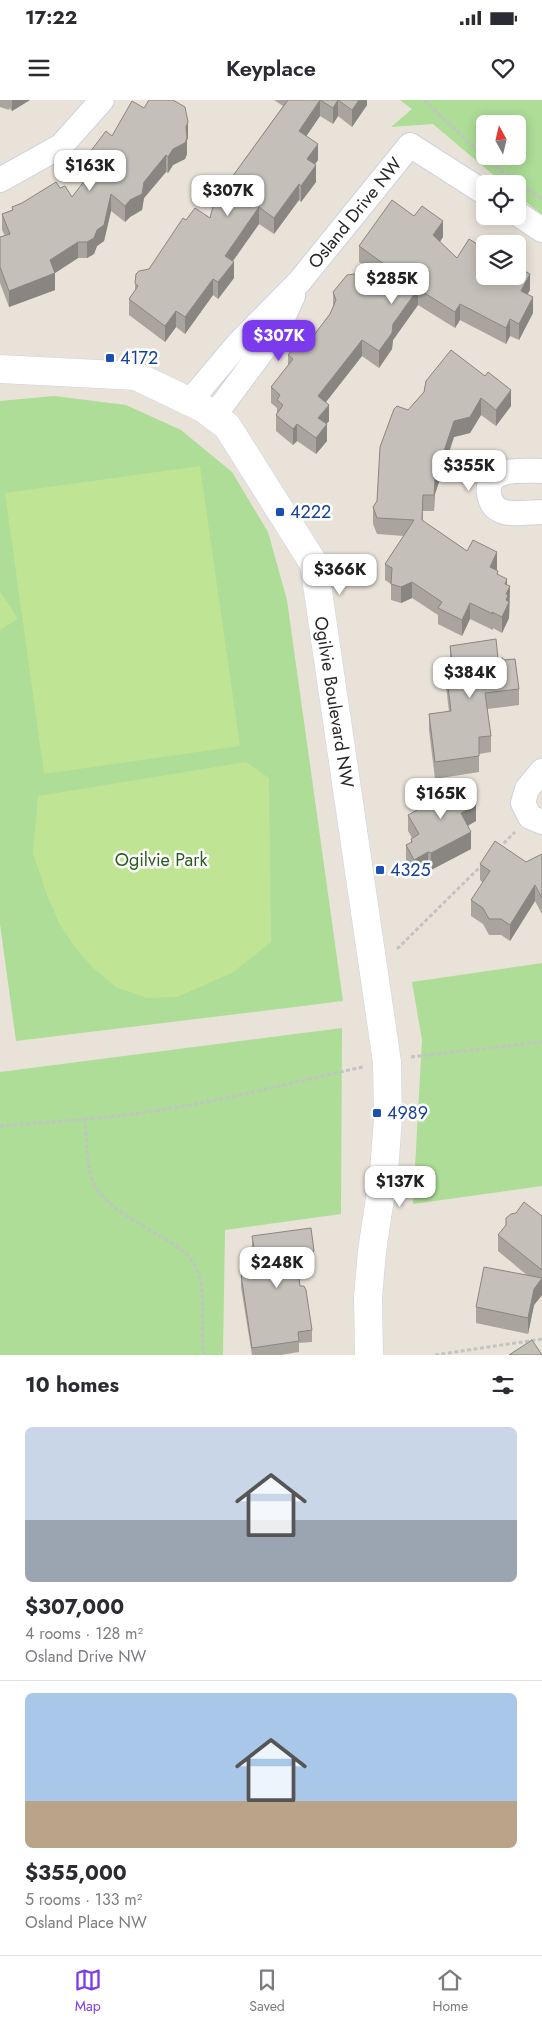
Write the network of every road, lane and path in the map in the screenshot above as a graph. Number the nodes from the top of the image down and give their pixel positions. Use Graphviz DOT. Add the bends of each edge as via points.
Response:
graph roads {
  1 [pos="102,100"];
  2 [pos="424,100"];
  3 [pos="0,180"];
  4 [pos="476,187"];
  5 [pos="542,199"];
  6 [pos="526,219"];
  7 [pos="542,230"];
  8 [pos="300,281"];
  9 [pos="0,369"];
  10 [pos="190,401"];
  11 [pos="214,416"];
  12 [pos="542,471"];
  13 [pos="542,512"];
  14 [pos="542,771"];
  15 [pos="532,824"];
  16 [pos="494,853"];
  17 [pos="487,860"];
  18 [pos="397,949"];
  19 [pos="542,1042"];
  20 [pos="387,1062"];
  21 [pos="85,1120"];
  22 [pos="0,1126"];
  23 [pos="542,1340"];
  24 [pos="204,1355"];
  25 [pos="369,1355"];
  26 [pos="435,1355"];
  1 -- 3 [label="street" via="61,146"];
  2 -- 5 [label="path" via="489,162"];
  4 -- 8 [label="street, Osland Drive NW" via="410,145"];
  6 -- 7 [label="street"];
  8 -- 10 [label="street, Osland Drive NW" via="238,344"];
  8 -- 11 [label="street, Osland Drive NW" via="277,331"];
  9 -- 10 [label="street, Ogilvie Boulevard NW" via="136,376"];
  10 -- 11 [label="street, Ogilvie Boulevard NW"];
  11 -- 20 [label="street, Ogilvie Boulevard NW" via="227,426 314,564"];
  12 -- 13 [label="street" via="510,471 498,475 491,481 488,492 498,510 508,513"];
  14 -- 15 [label="street" via="527,789 523,803"];
  15 -- 16 [label="path"];
  17 -- 18 [label="path"];
  19 -- 20 [label="path"];
  20 -- 21 [label="path" via="249,1094"];
  20 -- 25 [label="street, Ogilvie Boulevard NW" via="388,1118 384,1172 368,1297"];
  21 -- 22 [label="path"];
  21 -- 24 [label="path" via="90,1168 94,1184 103,1197 190,1257 198,1272 202,1288"];
  23 -- 26 [label="path"];
}
